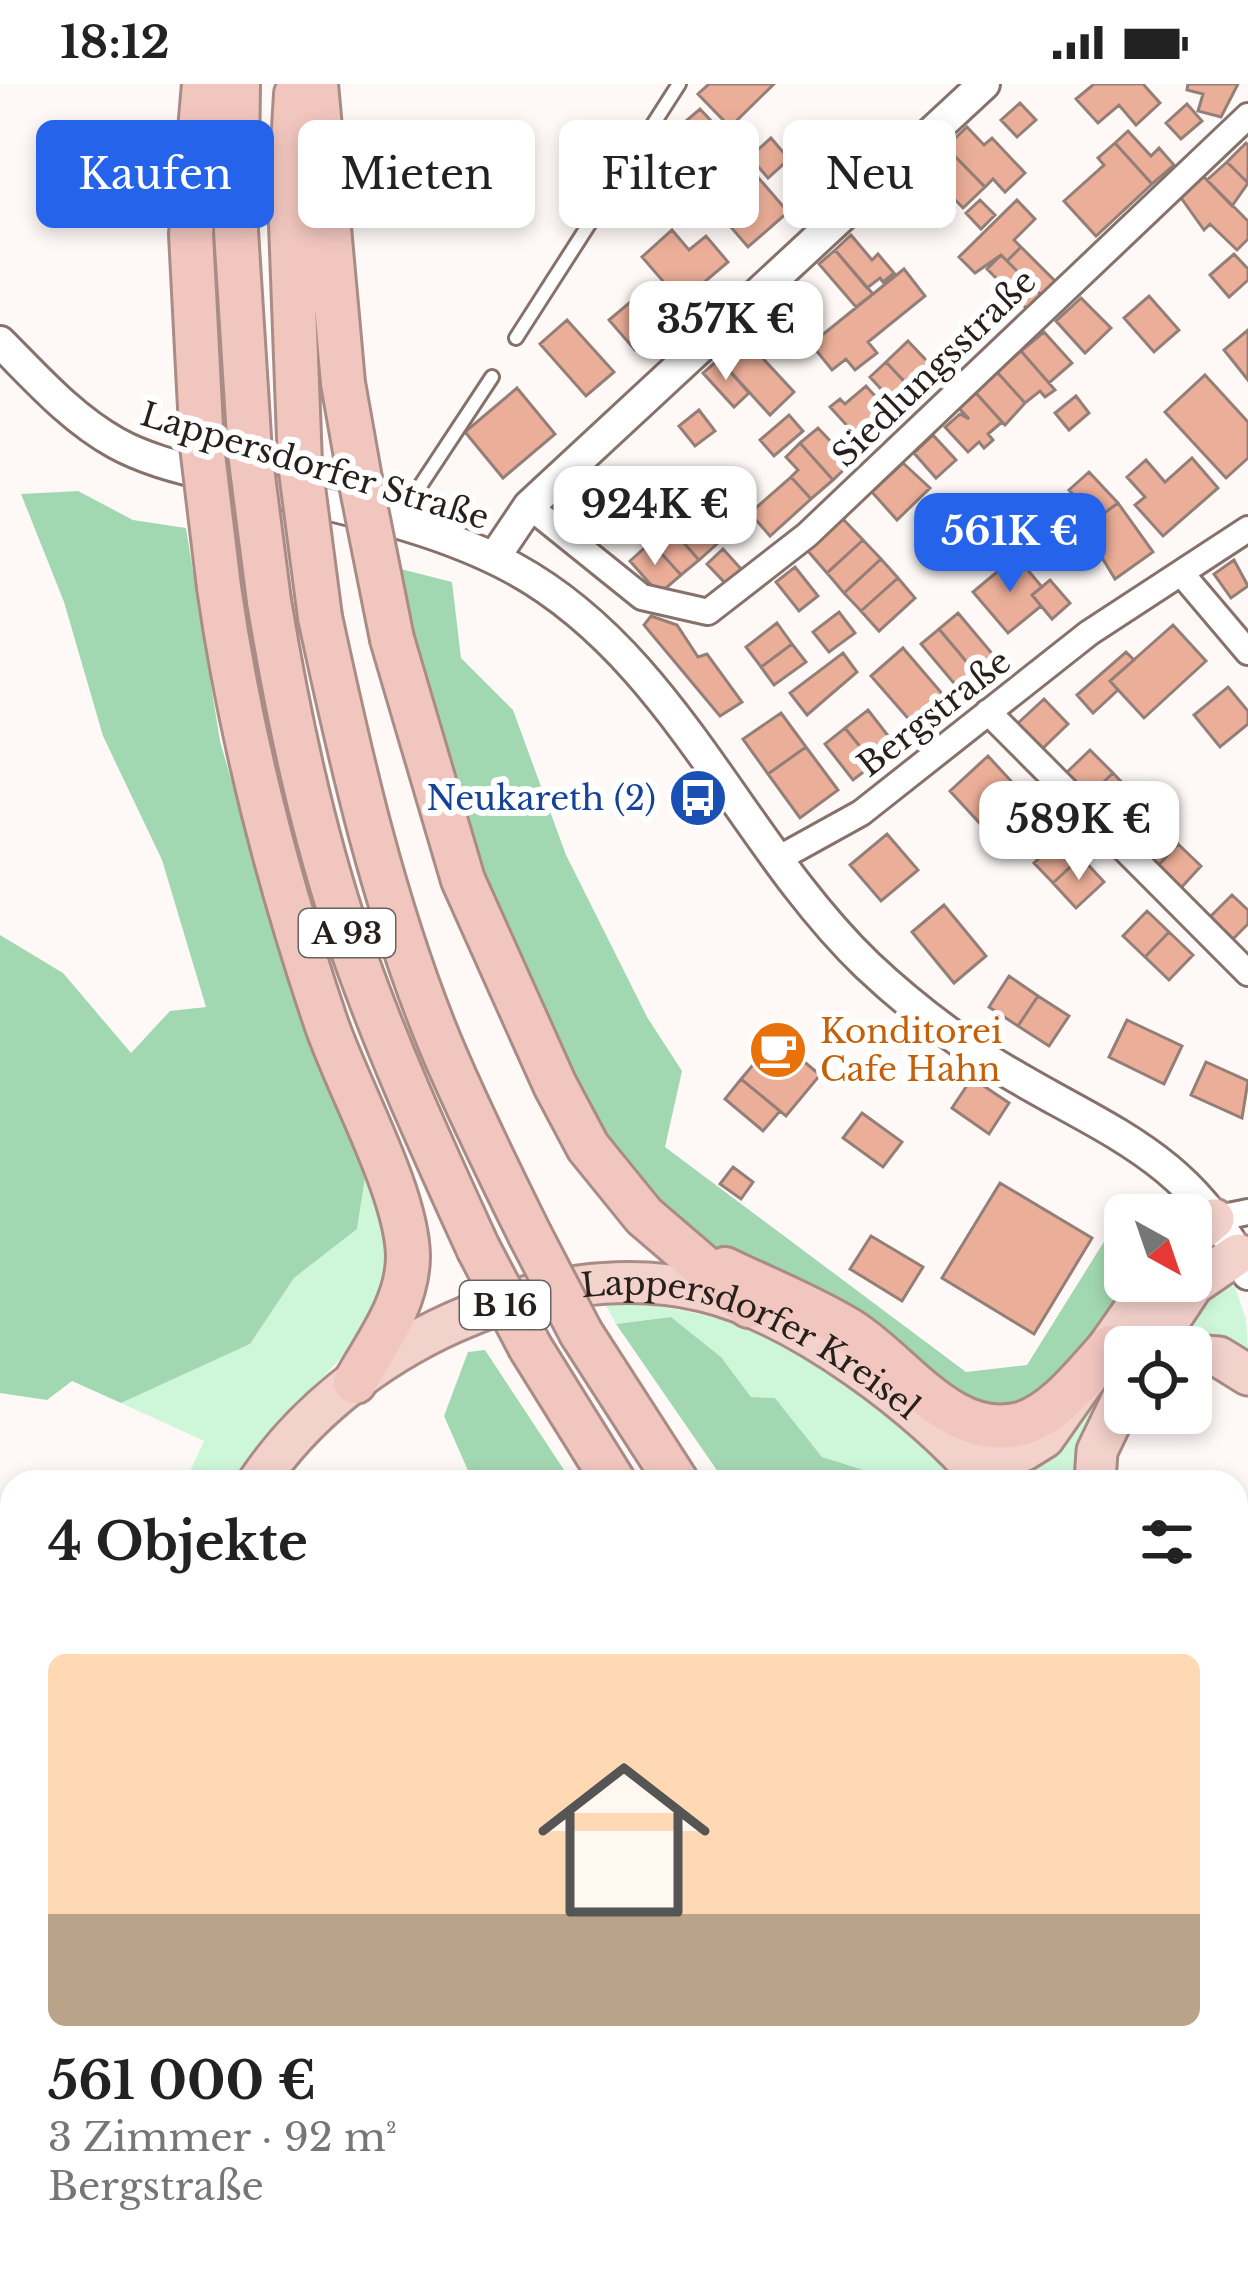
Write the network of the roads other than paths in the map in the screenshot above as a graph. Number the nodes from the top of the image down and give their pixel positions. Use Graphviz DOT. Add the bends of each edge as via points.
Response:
graph roads {
  1 [pos="204,84"];
  2 [pos="238,84"];
  3 [pos="297,84"];
  4 [pos="316,84"];
  5 [pos="679,84"];
  6 [pos="984,84"];
  7 [pos="1248,116"];
  8 [pos="516,338"];
  9 [pos="0,342"];
  10 [pos="492,377"];
  11 [pos="529,506"];
  12 [pos="395,524"];
  13 [pos="1248,529"];
  14 [pos="494,559"];
  15 [pos="1181,573"];
  16 [pos="1248,652"];
  17 [pos="988,712"];
  18 [pos="776,860"];
  19 [pos="1248,973"];
  20 [pos="1218,1223"];
  21 [pos="684,1248"];
  22 [pos="1245,1260"];
  23 [pos="749,1306"];
  24 [pos="1166,1326"];
  25 [pos="1104,1352"];
  26 [pos="1104,1354"];
  27 [pos="1212,1356"];
  28 [pos="1248,1375"];
  29 [pos="355,1382"];
  30 [pos="1106,1434"];
  31 [pos="268,1470"];
  32 [pos="607,1470"];
  33 [pos="669,1470"];
  34 [pos="976,1470"];
  35 [pos="979,1470"];
  36 [pos="1096,1470"];
  1 -- 29 [label="highway, bridge" via="191,234 202,446 242,724 326,1023 405,1226 404,1291"];
  2 -- 32 [label="highway, A 93, bridge" via="236,231 250,453 287,708 349,939 393,1059 478,1248"];
  3 -- 33 [label="highway, A 93, bridge" via="290,196 300,464 320,617 350,755 440,1041 581,1333"];
  4 -- 21 [label="highway, bridge" via="360,479 392,639 463,880 588,1148 644,1216"];
  5 -- 8 [label="lane"];
  6 -- 11 [label="street"];
  7 -- 11 [label="street, Siedlungsstraße" via="807,536 708,612 642,597"];
  9 -- 12 [label="street, Lappersdorfer Straße" via="119,445"];
  10 -- 12 [label="lane"];
  11 -- 14 [label="street"];
  12 -- 14 [label="street, Lappersdorfer Straße"];
  13 -- 15 [label="street, Bergstraße"];
  14 -- 18 [label="street, Lappersdorfer Straße" via="591,626 659,695"];
  15 -- 16 [label="street"];
  15 -- 17 [label="street, Bergstraße"];
  17 -- 18 [label="street, Bergstraße" via="861,813"];
  17 -- 19 [label="street"];
  18 -- 20 [label="street, Lappersdorfer Straße" via="846,944 911,1004 991,1062 1138,1143"];
  20 -- 22 [label="street, Lappersdorfer Straße"];
  21 -- 23 [label="highway"];
  21 -- 25 [label="highway" via="851,1331 948,1411 980,1426 1025,1424"];
  22 -- 24 [label="highway" via="1193,1286"];
  23 -- 29 [label="highway, Lappersdorfer Kreisel / B 16" via="659,1284 589,1284 477,1314"];
  23 -- 34 [label="highway, Lappersdorfer Kreisel / B 16" via="854,1366"];
  26 -- 35 [label="highway, B 16" via="1044,1438"];
  27 -- 28 [label="highway"];
  29 -- 31 [label="highway, Lappersdorfer Kreisel / B 16"];
  30 -- 36 [label="highway"];
}
